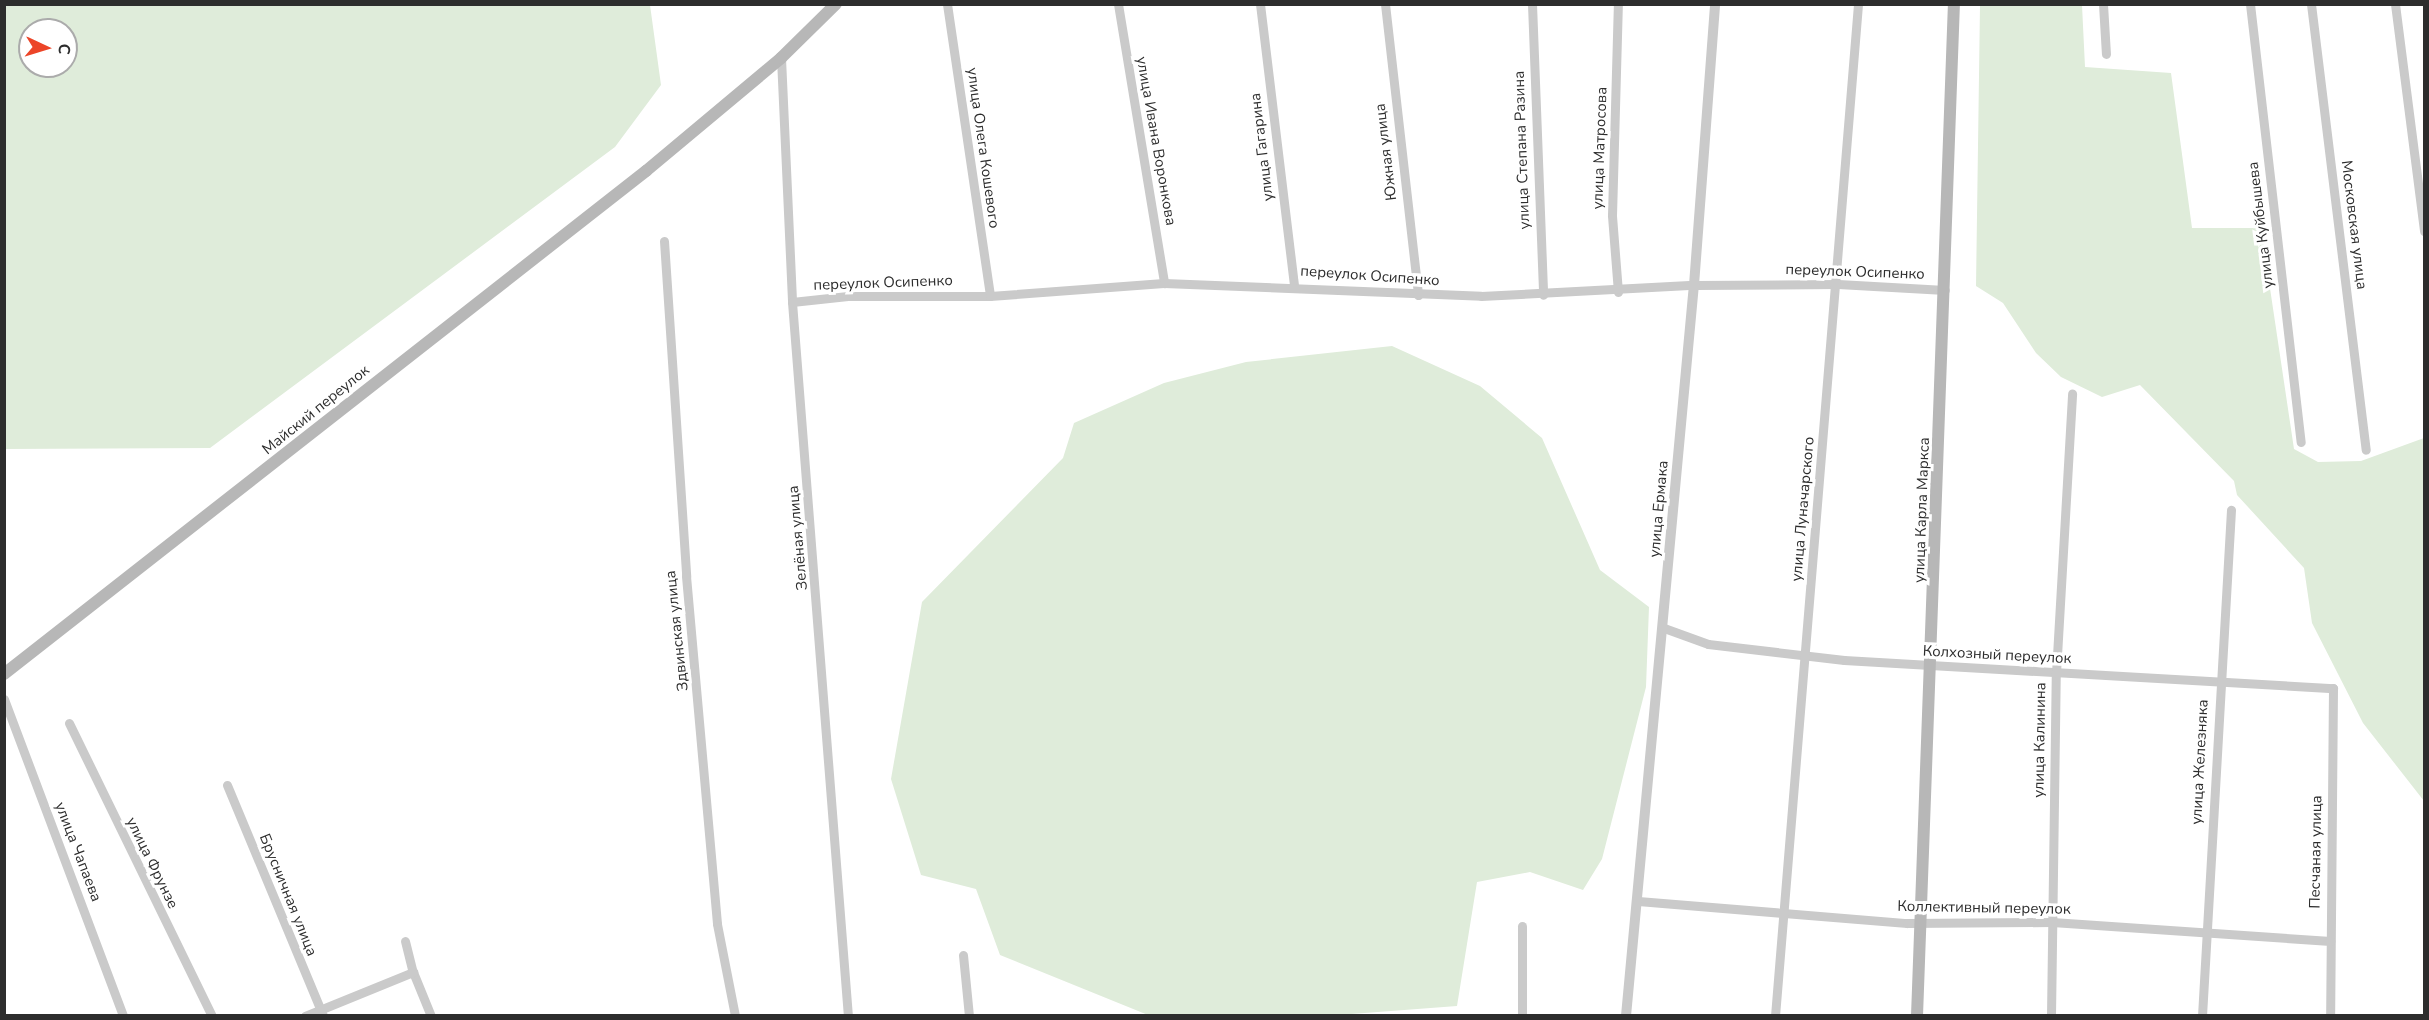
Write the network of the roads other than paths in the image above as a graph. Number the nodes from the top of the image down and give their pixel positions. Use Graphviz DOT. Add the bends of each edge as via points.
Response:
graph roads {
  1 [pos="836,4"];
  2 [pos="947,4"];
  3 [pos="1118,4"];
  4 [pos="1260,4"];
  5 [pos="1384,4"];
  6 [pos="1532,4"];
  7 [pos="1618,4"];
  8 [pos="1715,4"];
  9 [pos="1858,4"];
  10 [pos="1954,4"];
  11 [pos="2103,4"];
  12 [pos="2250,4"];
  13 [pos="2311,4"];
  14 [pos="2395,4"];
  15 [pos="2106,54"];
  16 [pos="781,58"];
  17 [pos="2424,231"];
  18 [pos="664,240"];
  19 [pos="1164,283"];
  20 [pos="1838,284"];
  21 [pos="1294,285"];
  22 [pos="1694,285"];
  23 [pos="1946,290"];
  24 [pos="1617,292"];
  25 [pos="1543,294"];
  26 [pos="1418,295"];
  27 [pos="990,296"];
  28 [pos="792,302"];
  29 [pos="2072,393"];
  30 [pos="2301,442"];
  31 [pos="2366,450"];
  32 [pos="2231,510"];
  33 [pos="1664,628"];
  34 [pos="1805,655"];
  35 [pos="1932,667"];
  36 [pos="2056,673"];
  37 [pos="4,674"];
  38 [pos="2220,684"];
  39 [pos="2333,688"];
  40 [pos="4,699"];
  41 [pos="69,723"];
  42 [pos="227,785"];
  43 [pos="1638,902"];
  44 [pos="1786,911"];
  45 [pos="2052,922"];
  46 [pos="1921,923"];
  47 [pos="1522,926"];
  48 [pos="2205,933"];
  49 [pos="405,941"];
  50 [pos="2330,941"];
  51 [pos="963,955"];
  52 [pos="413,972"];
  53 [pos="321,1012"];
  54 [pos="123,1016"];
  55 [pos="212,1016"];
  56 [pos="305,1016"];
  57 [pos="431,1016"];
  58 [pos="735,1016"];
  59 [pos="848,1016"];
  60 [pos="969,1016"];
  61 [pos="1522,1016"];
  62 [pos="1626,1016"];
  63 [pos="1775,1016"];
  64 [pos="1917,1016"];
  65 [pos="2051,1016"];
  66 [pos="2202,1016"];
  67 [pos="2330,1016"];
  1 -- 16 [label="main road, Майский переулок"];
  2 -- 27 [label="street, улица Олега Кошевого"];
  3 -- 19 [label="street, улица Ивана Воронкова"];
  4 -- 21 [label="street, улица Гагарина"];
  5 -- 26 [label="street, Южная улица"];
  6 -- 25 [label="street, улица Степана Разина"];
  7 -- 24 [label="street, улица Матросова" via="1612,215"];
  8 -- 22 [label="street, улица Ермака"];
  9 -- 20 [label="street, улица Луначарского"];
  10 -- 23 [label="main road, улица Карла Маркса"];
  11 -- 15 [label="street"];
  12 -- 30 [label="street, улица Куйбышева"];
  13 -- 31 [label="street, Московская улица"];
  14 -- 17 [label="street"];
  16 -- 28 [label="street, Зелёная улица"];
  16 -- 37 [label="main road, Майский переулок" via="646,171"];
  18 -- 58 [label="street, Здвинская улица" via="686,576 717,924"];
  19 -- 21 [label="street, переулок Осипенко"];
  19 -- 27 [label="street, переулок Осипенко"];
  20 -- 22 [label="street, переулок Осипенко"];
  20 -- 23 [label="street, переулок Осипенко"];
  20 -- 34 [label="street, улица Луначарского"];
  21 -- 26 [label="street, переулок Осипенко"];
  22 -- 24 [label="street, переулок Осипенко"];
  22 -- 33 [label="street, улица Ермака"];
  23 -- 35 [label="main road, улица Карла Маркса"];
  24 -- 25 [label="street, переулок Осипенко"];
  25 -- 26 [label="street, переулок Осипенко"];
  27 -- 28 [label="street, переулок Осипенко" via="848,297"];
  28 -- 59 [label="street, Зелёная улица"];
  29 -- 36 [label="street, улица Калинина"];
  32 -- 38 [label="street, улица Железняка"];
  33 -- 34 [label="street, Колхозный переулок" via="1708,644"];
  33 -- 43 [label="street, улица Ермака"];
  34 -- 35 [label="street, Колхозный переулок"];
  34 -- 44 [label="street, улица Луначарского"];
  35 -- 36 [label="street, Колхозный переулок"];
  35 -- 46 [label="main road, улица Карла Маркса"];
  36 -- 38 [label="street, Колхозный переулок"];
  36 -- 45 [label="street, улица Калинина"];
  38 -- 39 [label="street, Колхозный переулок"];
  38 -- 48 [label="street, улица Железняка"];
  39 -- 50 [label="street, Песчаная улица"];
  40 -- 54 [label="street, улица Чапаева"];
  41 -- 55 [label="street, улица Фрунзе"];
  42 -- 53 [label="street, Брусничная улица"];
  43 -- 44 [label="street, Коллективный переулок"];
  43 -- 62 [label="street, улица Ермака"];
  44 -- 46 [label="street, Коллективный переулок"];
  44 -- 63 [label="street, улица Луначарского"];
  45 -- 46 [label="street, Коллективный переулок"];
  45 -- 48 [label="street, Коллективный переулок"];
  45 -- 65 [label="street, улица Калинина"];
  46 -- 64 [label="main road, улица Карла Маркса"];
  47 -- 61 [label="street"];
  48 -- 50 [label="street, Коллективный переулок"];
  48 -- 66 [label="street, улица Железняка"];
  49 -- 52 [label="street"];
  50 -- 67 [label="street, Песчаная улица"];
  51 -- 60 [label="street"];
  52 -- 53 [label="street"];
  52 -- 57 [label="street"];
  53 -- 56 [label="street"];
}
